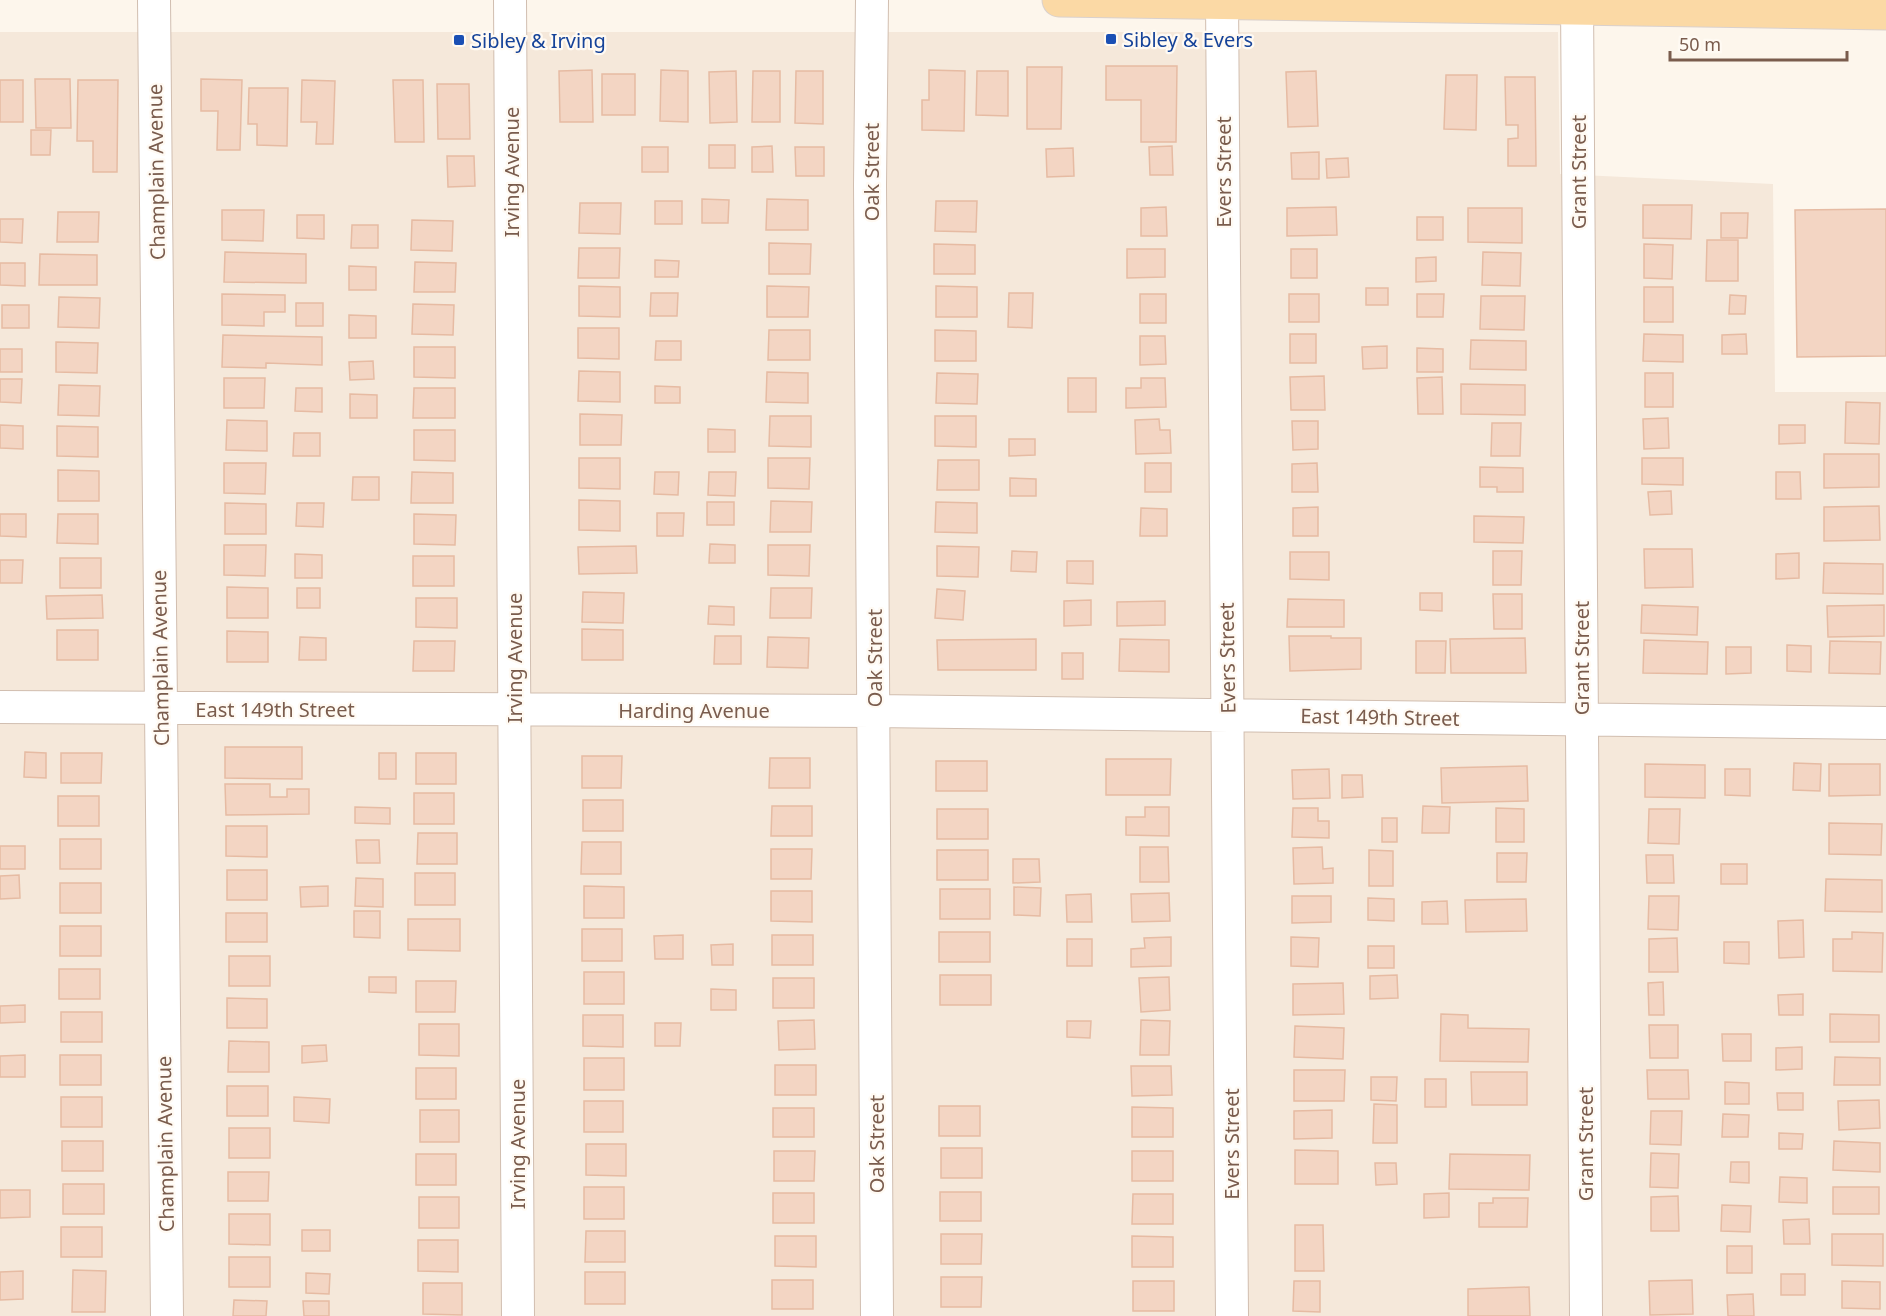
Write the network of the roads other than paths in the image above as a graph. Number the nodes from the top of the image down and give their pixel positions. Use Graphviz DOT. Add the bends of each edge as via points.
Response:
graph roads {
  1 [pos="154,0"];
  2 [pos="510,0"];
  3 [pos="872,0"];
  4 [pos="1059,0"];
  5 [pos="1222,1"];
  6 [pos="1577,4"];
  7 [pos="1886,13"];
  8 [pos="0,707"];
  9 [pos="161,709"];
  10 [pos="514,710"];
  11 [pos="874,711"];
  12 [pos="1227,715"];
  13 [pos="1582,719"];
  14 [pos="1886,723"];
  15 [pos="167,1316"];
  16 [pos="518,1316"];
  17 [pos="877,1316"];
  18 [pos="1232,1316"];
  19 [pos="1586,1316"];
  1 -- 9 [label="street, Champlain Avenue"];
  2 -- 10 [label="street, Irving Avenue"];
  3 -- 11 [label="street, Oak Street"];
  4 -- 5 [label="main road"];
  5 -- 6 [label="main road"];
  5 -- 12 [label="street, Evers Street"];
  6 -- 7 [label="main road"];
  6 -- 13 [label="street, Grant Street"];
  8 -- 9 [label="street, East 149th Street"];
  9 -- 10 [label="street, East 149th Street"];
  9 -- 15 [label="street, Champlain Avenue"];
  10 -- 11 [label="street, Harding Avenue"];
  10 -- 16 [label="street, Irving Avenue"];
  11 -- 12 [label="street, East 149th Street"];
  11 -- 17 [label="street, Oak Street"];
  12 -- 13 [label="street, East 149th Street"];
  12 -- 18 [label="street, Evers Street"];
  13 -- 14 [label="street, East 149th Street"];
  13 -- 19 [label="street, Grant Street"];
}
